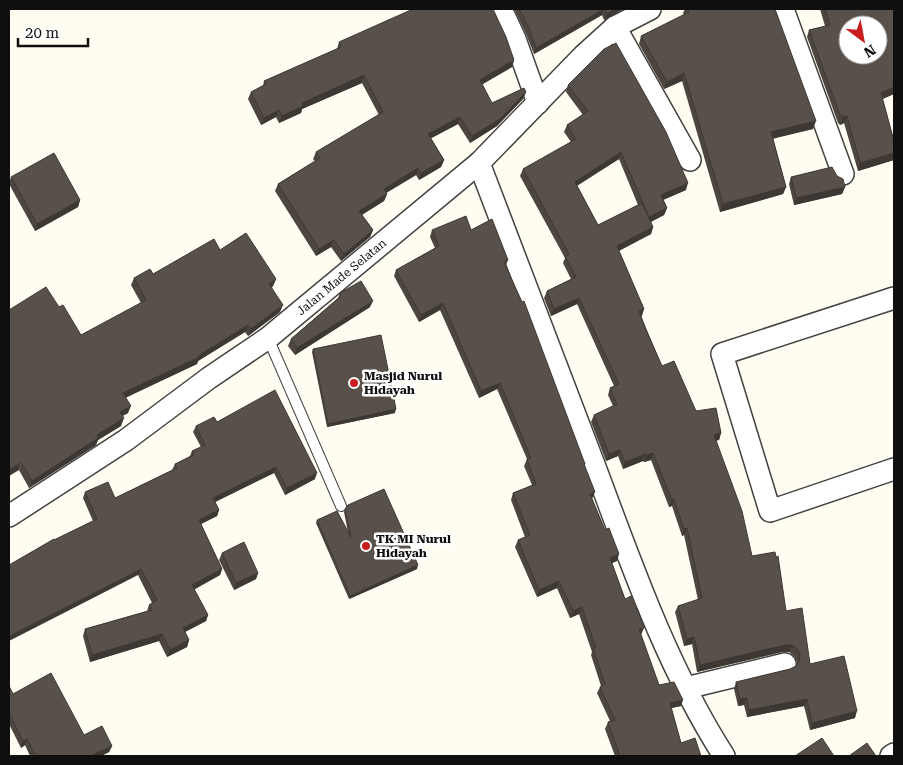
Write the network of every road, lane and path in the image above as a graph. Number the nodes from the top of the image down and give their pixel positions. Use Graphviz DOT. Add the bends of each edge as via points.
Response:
graph roads {
  1 [pos="501,9"];
  2 [pos="650,9"];
  3 [pos="783,9"];
  4 [pos="615,27"];
  5 [pos="538,103"];
  6 [pos="690,160"];
  7 [pos="479,163"];
  8 [pos="843,174"];
  9 [pos="894,298"];
  10 [pos="268,338"];
  11 [pos="894,469"];
  12 [pos="341,506"];
  13 [pos="9,516"];
  14 [pos="785,664"];
  15 [pos="686,688"];
  16 [pos="724,756"];
  1 -- 5 [label="street"];
  2 -- 4 [label="street, Jalan Made Selatan"];
  3 -- 8 [label="street"];
  4 -- 5 [label="street, Jalan Made Selatan"];
  4 -- 6 [label="street"];
  5 -- 7 [label="street, Jalan Made Selatan"];
  7 -- 10 [label="street, Jalan Made Selatan"];
  7 -- 15 [label="street" via="648,606"];
  9 -- 11 [label="street" via="722,354 770,511"];
  10 -- 12 [label="lane"];
  10 -- 13 [label="street, Jalan Made Selatan" via="208,378 126,440"];
  14 -- 15 [label="street"];
  15 -- 16 [label="street"];
}
